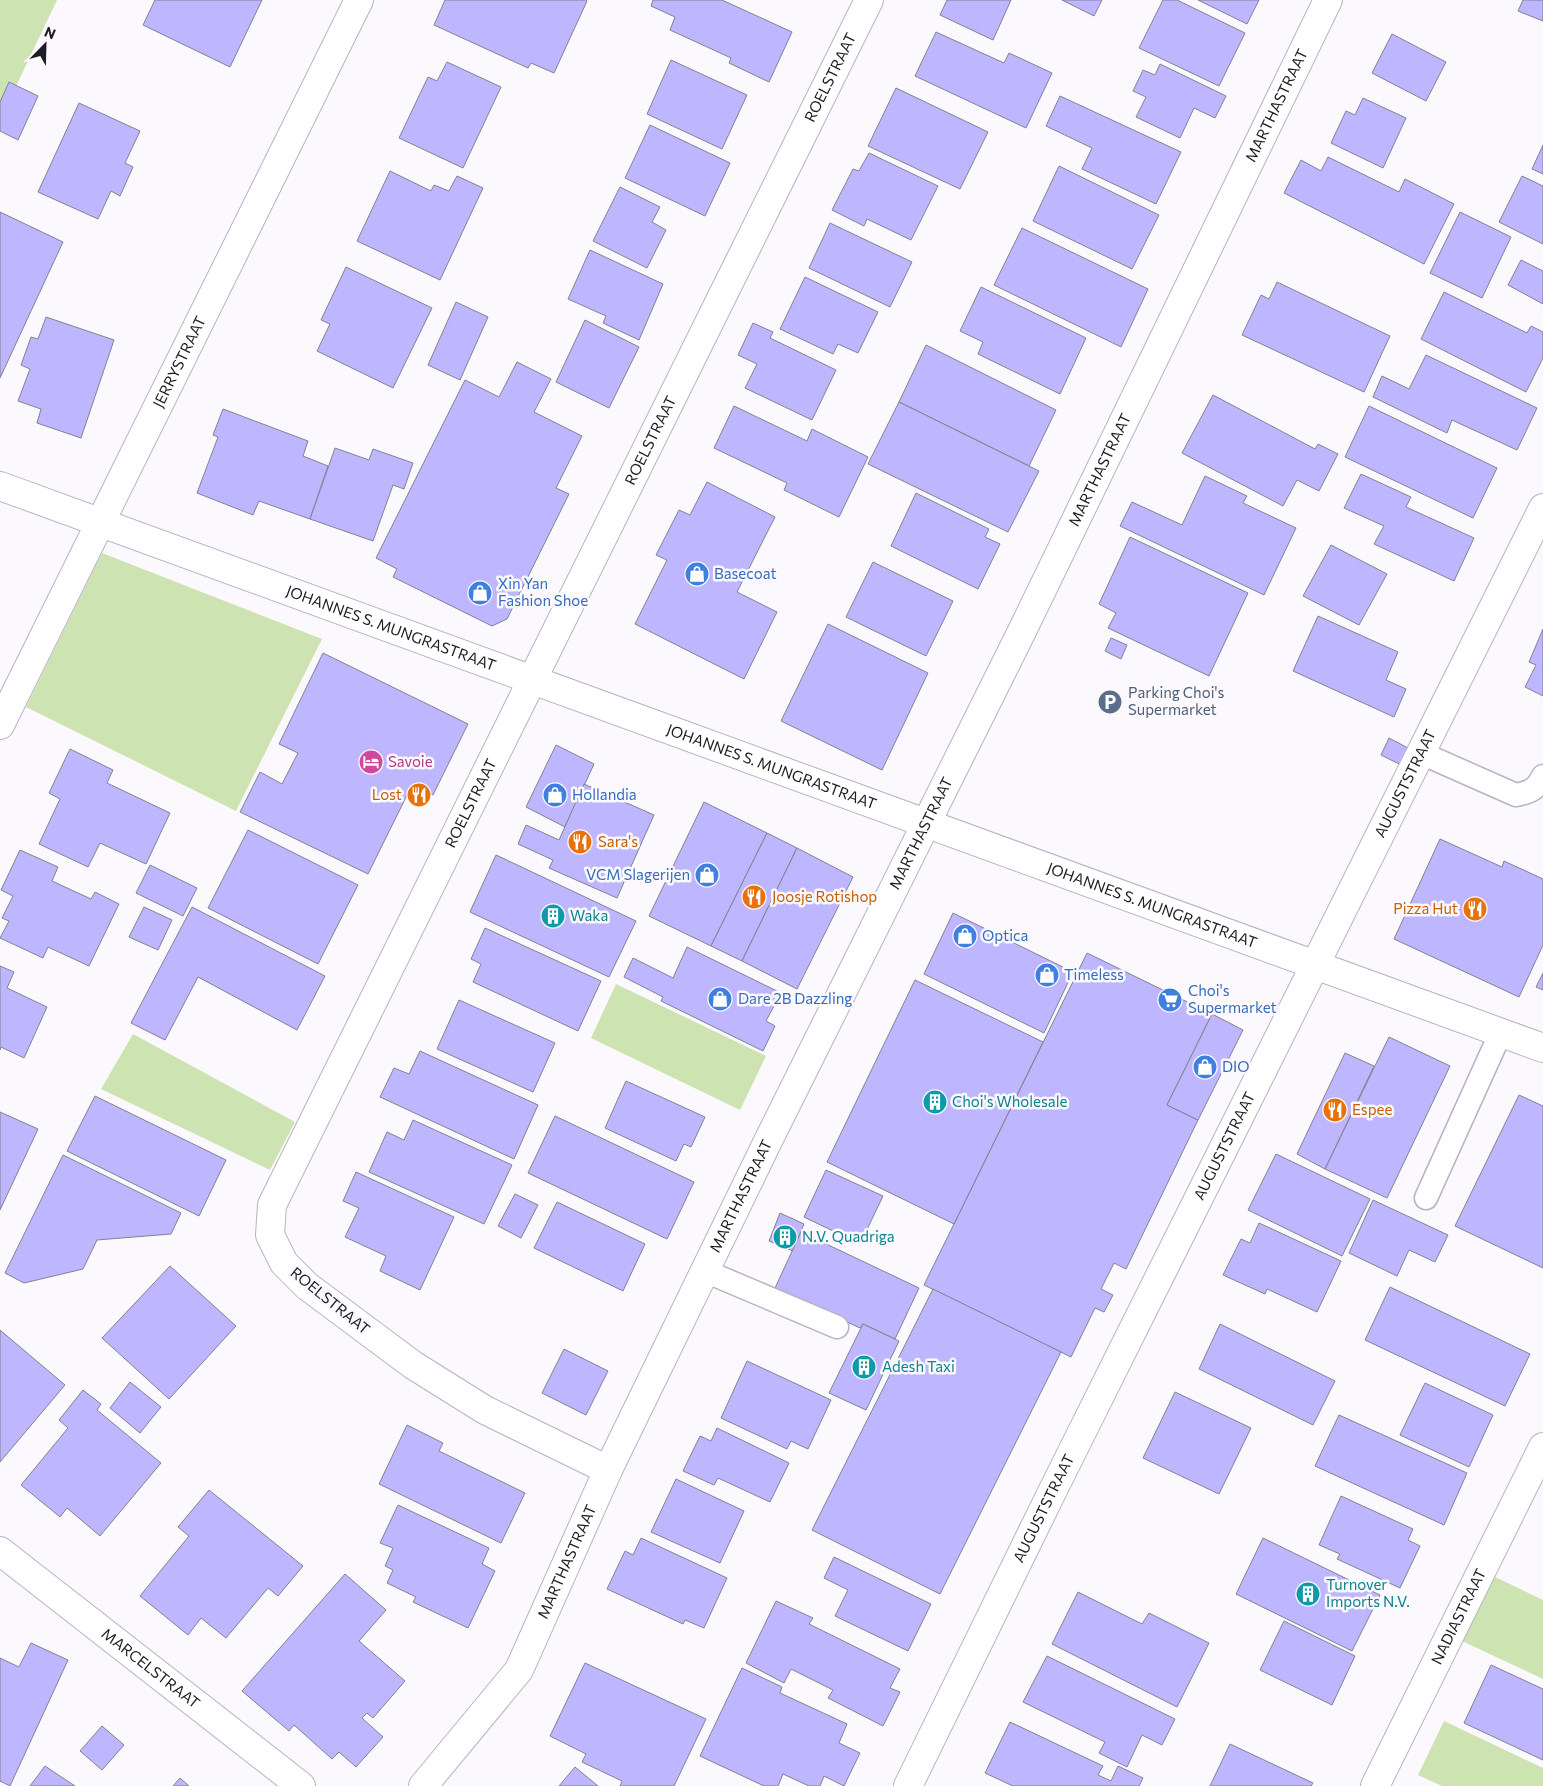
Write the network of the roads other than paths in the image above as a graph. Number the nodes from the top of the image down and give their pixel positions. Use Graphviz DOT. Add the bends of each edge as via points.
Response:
graph roads {
  1 [pos="359,0"];
  2 [pos="869,0"];
  3 [pos="1328,0"];
  4 [pos="0,486"];
  5 [pos="1543,508"];
  6 [pos="101,522"];
  7 [pos="533,682"];
  8 [pos="0,726"];
  9 [pos="1421,752"];
  10 [pos="1543,776"];
  11 [pos="927,823"];
  12 [pos="1316,964"];
  13 [pos="1501,1032"];
  14 [pos="1543,1048"];
  15 [pos="1426,1198"];
  16 [pos="705,1271"];
  17 [pos="837,1327"];
  18 [pos="1543,1447"];
  19 [pos="608,1470"];
  20 [pos="0,1551"];
  21 [pos="302,1786"];
  22 [pos="423,1786"];
  23 [pos="908,1786"];
  24 [pos="1375,1786"];
  1 -- 6 [label="street, JERRYSTRAAT"];
  2 -- 7 [label="street, ROELSTRAAT"];
  3 -- 11 [label="street, MARTHASTRAAT"];
  4 -- 6 [label="street, JOHANNES S. MUNGRASTRAAT"];
  5 -- 9 [label="street, AUGUSTSTRAAT"];
  6 -- 7 [label="street, JOHANNES S. MUNGRASTRAAT"];
  6 -- 8 [label="street, JERRYSTRAAT"];
  7 -- 11 [label="street, JOHANNES S. MUNGRASTRAAT"];
  7 -- 19 [label="street, ROELSTRAAT" via="272,1205 270,1235 284,1263 307,1286 413,1366 485,1410"];
  9 -- 10 [label="lane" via="1516,795 1531,792"];
  9 -- 12 [label="street, AUGUSTSTRAAT"];
  11 -- 12 [label="street, JOHANNES S. MUNGRASTRAAT"];
  11 -- 16 [label="street, MARTHASTRAAT"];
  12 -- 13 [label="street, JOHANNES S. MUNGRASTRAAT"];
  12 -- 23 [label="street, AUGUSTSTRAAT"];
  13 -- 14 [label="street, JOHANNES S. MUNGRASTRAAT"];
  13 -- 15 [label="lane"];
  16 -- 17 [label="lane"];
  16 -- 19 [label="street, MARTHASTRAAT"];
  18 -- 24 [label="street, NADIASTRAAT"];
  19 -- 22 [label="street, MARTHASTRAAT" via="519,1670"];
  20 -- 21 [label="street, MARCELSTRAAT"];
}
